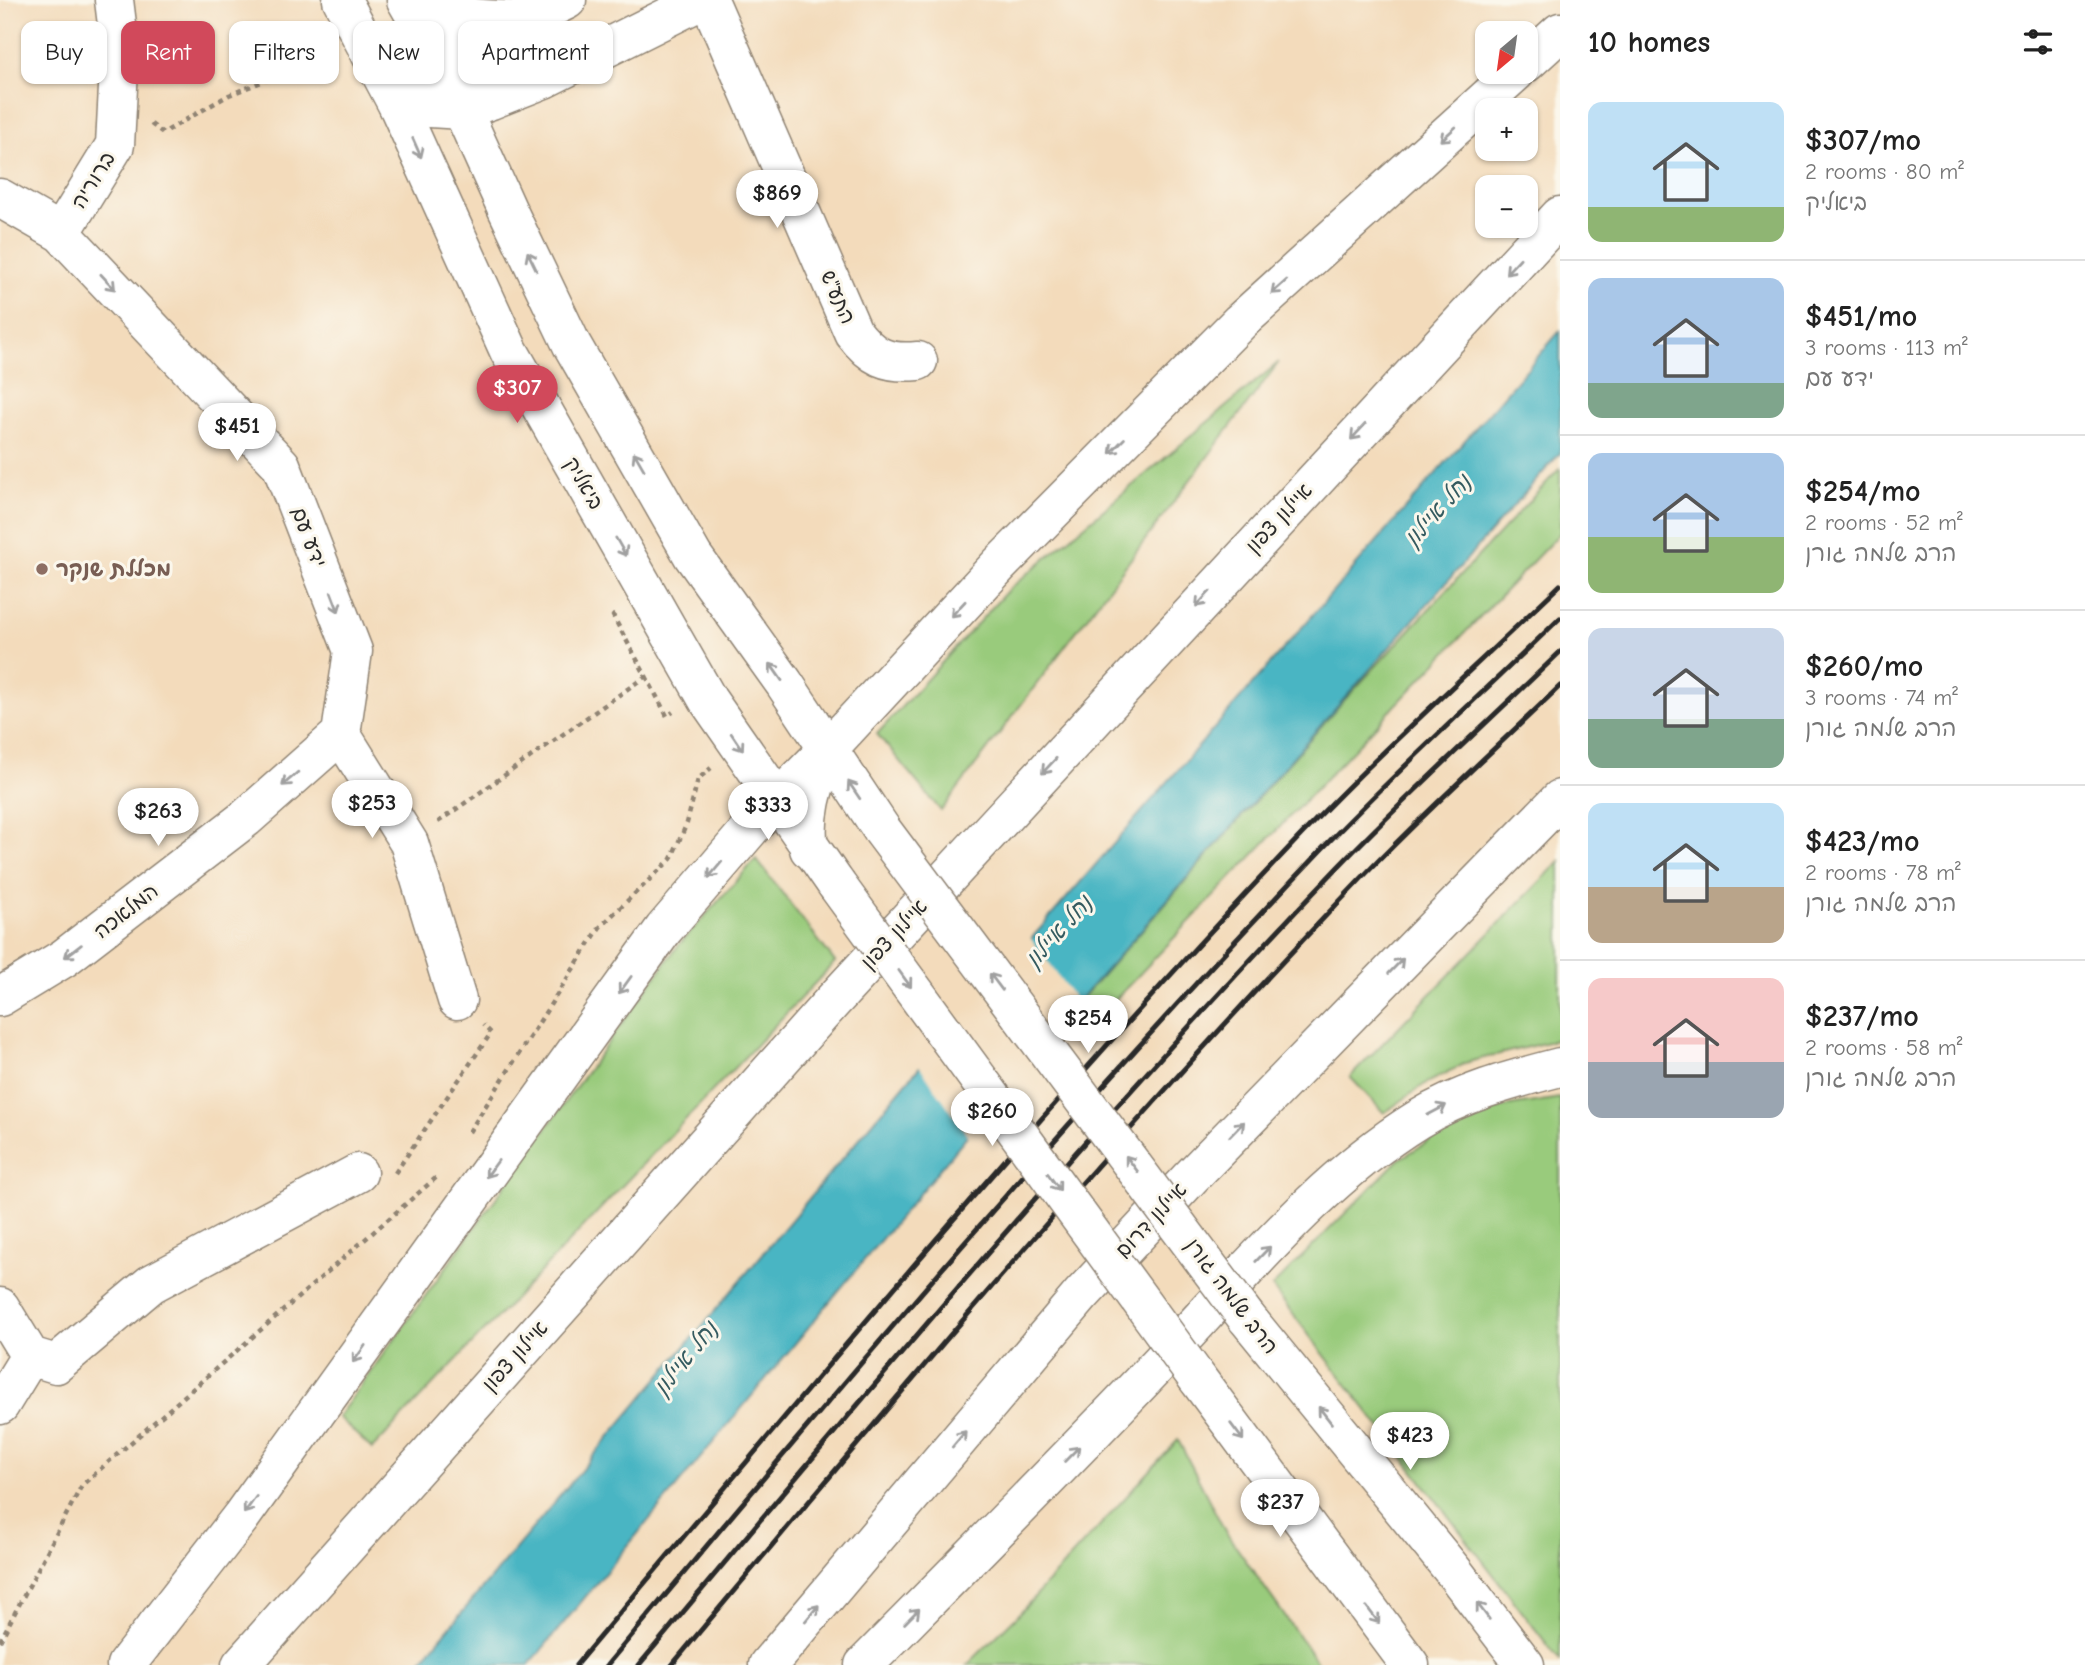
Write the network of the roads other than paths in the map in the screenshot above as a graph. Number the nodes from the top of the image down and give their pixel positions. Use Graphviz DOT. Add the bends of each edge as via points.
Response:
graph roads {
  1 [pos="114,0"];
  2 [pos="342,0"];
  3 [pos="407,0"];
  4 [pos="423,0"];
  5 [pos="567,0"];
  6 [pos="702,0"];
  7 [pos="709,0"];
  8 [pos="526,20"];
  9 [pos="419,21"];
  10 [pos="1560,32"];
  11 [pos="444,51"];
  12 [pos="1538,52"];
  13 [pos="444,70"];
  14 [pos="414,84"];
  15 [pos="1503,84"];
  16 [pos="398,106"];
  17 [pos="462,110"];
  18 [pos="0,198"];
  19 [pos="1560,216"];
  20 [pos="61,233"];
  21 [pos="918,361"];
  22 [pos="341,734"];
  23 [pos="827,750"];
  24 [pos="1560,799"];
  25 [pos="777,801"];
  26 [pos="809,849"];
  27 [pos="0,997"];
  28 [pos="457,1000"];
  29 [pos="1560,1068"];
  30 [pos="374,1177"];
  31 [pos="0,1307"];
  32 [pos="30,1356"];
  33 [pos="0,1405"];
  34 [pos="127,1665"];
  35 [pos="241,1665"];
  36 [pos="768,1665"];
  37 [pos="864,1665"];
  38 [pos="1410,1665"];
  39 [pos="1525,1665"];
  1 -- 20 [label="main road, ברוריה" via="120,49 115,145"];
  2 -- 16 [label="main road, ביאליק"];
  3 -- 9 [label="main road"];
  4 -- 8 [label="main road" via="449,13 477,19"];
  5 -- 8 [label="main road"];
  6 -- 17 [label="main road" via="544,79"];
  7 -- 21 [label="main road, התע\"ש" via="853,332 867,350 897,363"];
  8 -- 11 [label="main road"];
  10 -- 12 [label="main road"];
  13 -- 17 [label="main road"];
  14 -- 16 [label="main road"];
  15 -- 23 [label="main road, one-way" via="1240,322 999,565"];
  16 -- 17 [label="main road"];
  16 -- 25 [label="main road, ביאליק, one-way" via="509,351 708,700"];
  23 -- 17 [label="main road, one-way" via="694,556 572,345"];
  18 -- 20 [label="main road, ידע עם"];
  19 -- 35 [label="main road, איילון צפון, one-way" via="832,1002"];
  20 -- 22 [label="main road, ידע עם, one-way" via="281,465 354,650"];
  22 -- 27 [label="main road, המלאכה, one-way" via="246,818 96,934"];
  22 -- 28 [label="main road" via="409,843"];
  23 -- 25 [label="main road"];
  23 -- 26 [label="main road" via="809,805"];
  39 -- 23 [label="main road, הרב שלמה גורן, one-way, bridge" via="1246,1317"];
  36 -- 24 [label="main road, איילון דרום, one-way" via="1081,1295"];
  25 -- 26 [label="main road"];
  25 -- 34 [label="main road, one-way" via="664,929 242,1517"];
  26 -- 38 [label="main road, one-way, bridge"];
  37 -- 29 [label="main road, one-way" via="1302,1213 1350,1170 1417,1120 1464,1095"];
  30 -- 32 [label="main road" via="151,1284 56,1364"];
  31 -- 32 [label="main road"];
  32 -- 33 [label="main road"];
}
